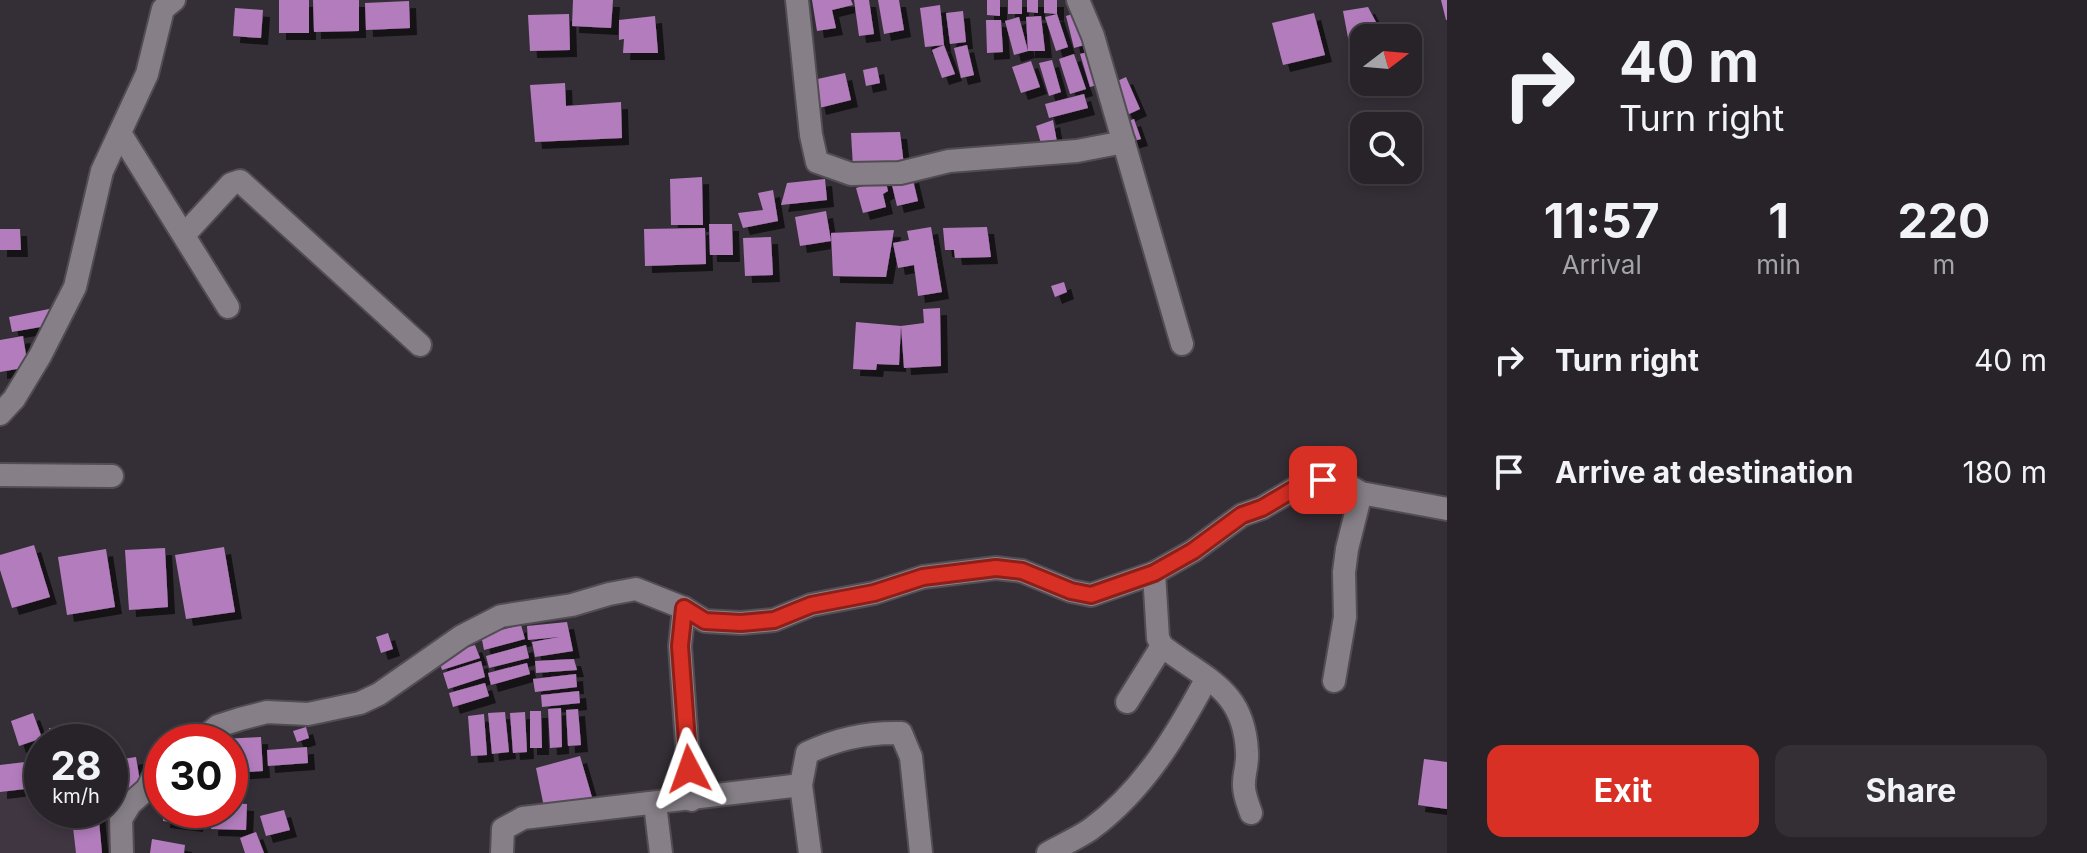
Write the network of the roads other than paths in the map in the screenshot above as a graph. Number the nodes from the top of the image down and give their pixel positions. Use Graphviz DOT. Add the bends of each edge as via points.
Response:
graph roads {
  1 [pos="174,0"];
  2 [pos="797,0"];
  3 [pos="1078,0"];
  4 [pos="120,133"];
  5 [pos="1124,142"];
  6 [pos="184,235"];
  7 [pos="228,307"];
  8 [pos="1182,344"];
  9 [pos="420,345"];
  10 [pos="0,414"];
  11 [pos="0,475"];
  12 [pos="112,476"];
  13 [pos="1361,493"];
  14 [pos="1447,509"];
  15 [pos="1154,573"];
  16 [pos="684,608"];
  17 [pos="1162,646"];
  18 [pos="1207,678"];
  19 [pos="1334,681"];
  20 [pos="1127,702"];
  21 [pos="225,724"];
  22 [pos="801,785"];
  23 [pos="144,792"];
  24 [pos="691,800"];
  25 [pos="655,804"];
  26 [pos="1251,813"];
  27 [pos="122,853"];
  28 [pos="502,853"];
  29 [pos="661,853"];
  30 [pos="810,853"];
  31 [pos="921,853"];
  32 [pos="1048,853"];
  1 -- 4 [label="street" via="163,9 147,74"];
  2 -- 5 [label="street" via="811,135 817,162 826,166 851,174 900,173 949,161"];
  3 -- 5 [label="street"];
  4 -- 6 [label="street"];
  4 -- 10 [label="street" via="102,171 75,287 40,356"];
  5 -- 8 [label="street"];
  6 -- 7 [label="street"];
  6 -- 9 [label="street" via="231,184 240,181"];
  11 -- 12 [label="street"];
  13 -- 14 [label="street"];
  13 -- 15 [label="street" via="1323,480 1301,485 1242,515"];
  13 -- 19 [label="street" via="1347,549 1345,617"];
  15 -- 16 [label="street" via="1091,595 1022,571 996,568 938,575 811,605 774,620 741,623 705,621"];
  15 -- 17 [label="street"];
  16 -- 21 [label="street" via="636,589 501,616 360,703 308,714 267,712"];
  16 -- 24 [label="street" via="680,646"];
  17 -- 18 [label="street"];
  17 -- 20 [label="street"];
  18 -- 26 [label="street" via="1231,696 1245,730 1243,786"];
  18 -- 32 [label="street" via="1178,733 1135,790 1090,829"];
  22 -- 24 [label="street"];
  22 -- 30 [label="street"];
  22 -- 31 [label="street" via="807,753 830,742 901,733 911,757"];
  23 -- 27 [label="street" via="121,819"];
  24 -- 25 [label="street"];
  25 -- 28 [label="street" via="523,818 503,829"];
  25 -- 29 [label="street"];
}
